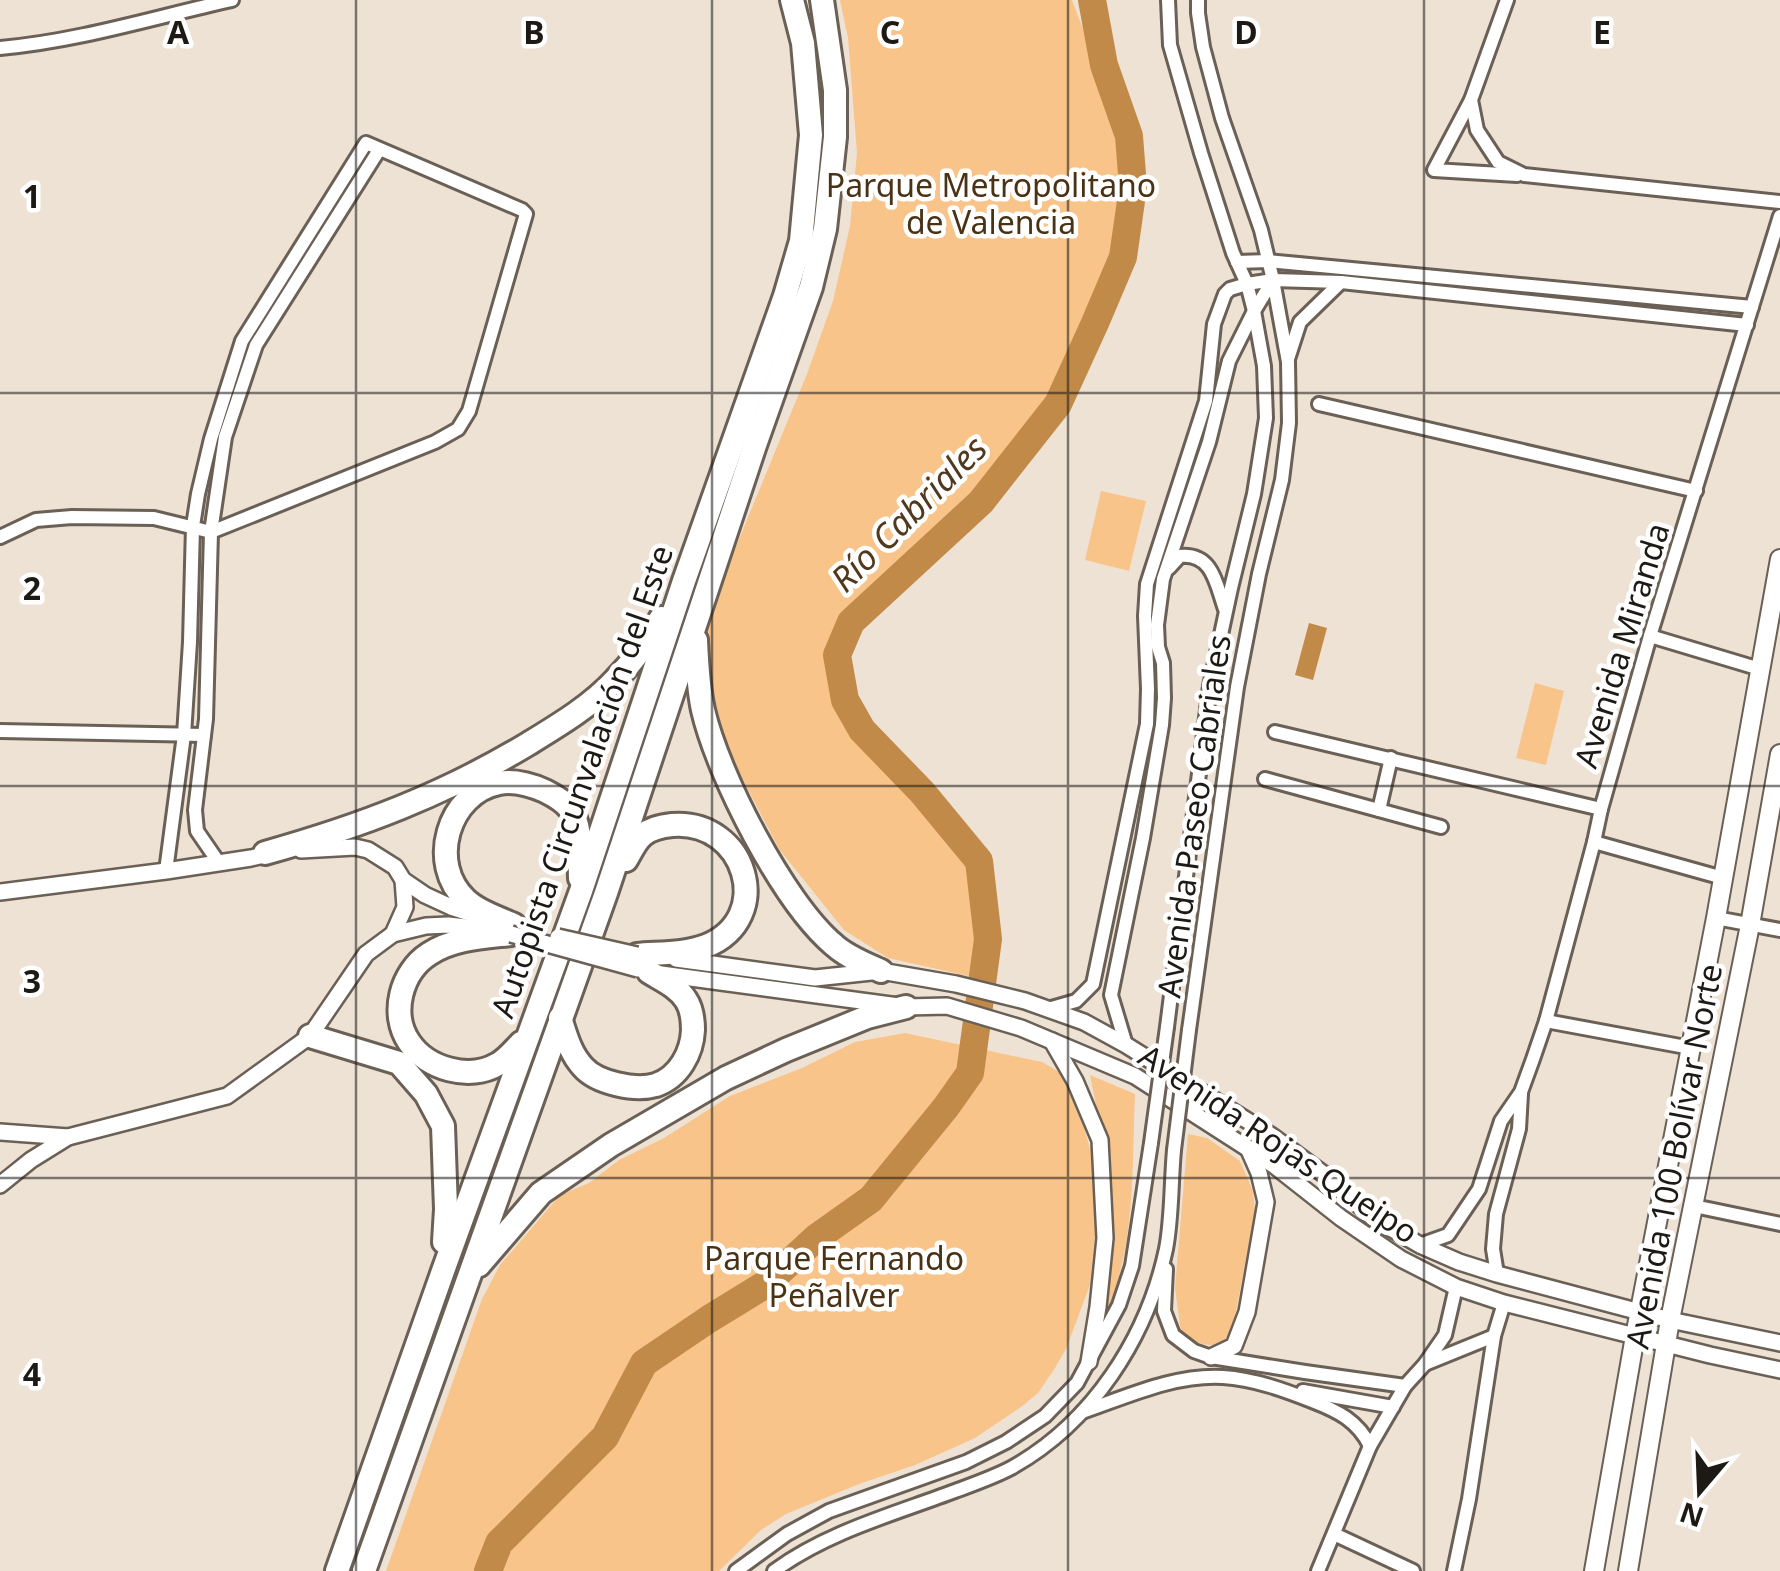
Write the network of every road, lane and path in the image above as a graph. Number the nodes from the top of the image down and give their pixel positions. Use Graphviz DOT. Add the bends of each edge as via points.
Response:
graph roads {
  1 [pos="232,0"];
  2 [pos="792,0"];
  3 [pos="822,0"];
  4 [pos="1168,0"];
  5 [pos="1198,0"];
  6 [pos="1507,0"];
  7 [pos="0,48"];
  8 [pos="1470,100"];
  9 [pos="372,146"];
  10 [pos="1524,175"];
  11 [pos="1780,202"];
  12 [pos="1780,216"];
  13 [pos="1268,261"];
  14 [pos="1773,261"];
  15 [pos="1237,262"];
  16 [pos="1273,280"];
  17 [pos="1341,282"];
  18 [pos="1247,284"];
  19 [pos="1752,308"];
  20 [pos="1254,311"];
  21 [pos="1747,324"];
  22 [pos="1288,362"];
  23 [pos="1319,404"];
  24 [pos="1696,490"];
  25 [pos="193,526"];
  26 [pos="212,532"];
  27 [pos="0,537"];
  28 [pos="1780,560"];
  29 [pos="1163,578"];
  30 [pos="684,581"];
  31 [pos="1226,611"];
  32 [pos="695,624"];
  33 [pos="1650,636"];
  34 [pos="1760,670"];
  35 [pos="0,731"];
  36 [pos="1275,732"];
  37 [pos="184,734"];
  38 [pos="204,735"];
  39 [pos="1780,756"];
  40 [pos="1391,758"];
  41 [pos="1265,779"];
  42 [pos="1600,809"];
  43 [pos="1379,810"];
  44 [pos="1441,827"];
  45 [pos="1594,842"];
  46 [pos="266,854"];
  47 [pos="219,863"];
  48 [pos="166,871"];
  49 [pos="1723,878"];
  50 [pos="403,880"];
  51 [pos="581,891"];
  52 [pos="0,892"];
  53 [pos="606,893"];
  54 [pos="1716,918"];
  55 [pos="1750,924"];
  56 [pos="513,930"];
  57 [pos="1780,930"];
  58 [pos="392,934"];
  59 [pos="641,966"];
  60 [pos="882,972"];
  61 [pos="906,1007"];
  62 [pos="1048,1009"];
  63 [pos="560,1018"];
  64 [pos="1546,1021"];
  65 [pos="310,1036"];
  66 [pos="527,1037"];
  67 [pos="1052,1040"];
  68 [pos="1126,1044"];
  69 [pos="1691,1048"];
  70 [pos="1521,1092"];
  71 [pos="0,1132"];
  72 [pos="68,1137"];
  73 [pos="1248,1148"];
  74 [pos="0,1184"];
  75 [pos="1694,1206"];
  76 [pos="1780,1224"];
  77 [pos="1167,1245"];
  78 [pos="1420,1245"];
  79 [pos="443,1270"];
  80 [pos="1497,1274"];
  81 [pos="467,1279"];
  82 [pos="1456,1287"];
  83 [pos="1504,1303"];
  84 [pos="1640,1312"];
  85 [pos="1670,1320"];
  86 [pos="1494,1336"];
  87 [pos="1635,1336"];
  88 [pos="1780,1343"];
  89 [pos="1666,1344"];
  90 [pos="1211,1356"];
  91 [pos="1089,1362"];
  92 [pos="1425,1364"];
  93 [pos="1780,1370"];
  94 [pos="1405,1386"];
  95 [pos="1276,1387"];
  96 [pos="1393,1406"];
  97 [pos="1080,1413"];
  98 [pos="1370,1446"];
  99 [pos="1334,1534"];
  100 [pos="338,1571"];
  101 [pos="364,1571"];
  102 [pos="736,1571"];
  103 [pos="774,1571"];
  104 [pos="1318,1571"];
  105 [pos="1412,1571"];
  106 [pos="1454,1571"];
  107 [pos="1594,1571"];
  108 [pos="1628,1571"];
  1 -- 7 [label="street"];
  2 -- 30 [label="highway, Autopista Circunvalación del Este" via="811,135 801,241"];
  3 -- 32 [label="highway, Autopista Circunvalación del Este" via="835,90 825,229"];
  4 -- 15 [label="street, Avenida Paseo Cabriales" via="1170,45"];
  5 -- 13 [label="street, Avenida Paseo Cabriales" via="1222,118"];
  6 -- 8 [label="street"];
  8 -- 10 [label="street" via="1477,130 1498,162"];
  8 -- 10 [label="street" via="1434,170"];
  9 -- 25 [label="street" via="242,340 211,438"];
  9 -- 26 [label="street" via="256,345 225,437"];
  9 -- 26 [label="street" via="526,214 469,410 458,428 435,442"];
  10 -- 11 [label="street"];
  12 -- 14 [label="street, Avenida Miranda"];
  13 -- 15 [label="street"];
  13 -- 16 [label="street, Avenida Paseo Cabriales"];
  13 -- 19 [label="street"];
  14 -- 19 [label="street, Avenida Miranda"];
  15 -- 18 [label="street, Avenida Paseo Cabriales"];
  16 -- 17 [label="street"];
  16 -- 18 [label="street"];
  16 -- 20 [label="street, Avenida Paseo Cabriales"];
  16 -- 22 [label="street, Avenida Paseo Cabriales"];
  17 -- 21 [label="street"];
  17 -- 22 [label="street" via="1300,322"];
  18 -- 20 [label="street, Avenida Paseo Cabriales"];
  18 -- 62 [label="street, Avenida Paseo Cabriales" via="1224,294 1206,400 1147,584 1147,724 1093,984 1076,1001"];
  19 -- 21 [label="street, Avenida Miranda"];
  20 -- 29 [label="street, Avenida Paseo Cabriales" via="1229,361"];
  20 -- 31 [label="street, Avenida Paseo Cabriales" via="1266,418"];
  21 -- 24 [label="street, Avenida Miranda"];
  22 -- 77 [label="street, Avenida Paseo Cabriales, bridge" via="1282,480 1237,688"];
  23 -- 24 [label="street"];
  24 -- 33 [label="street, Avenida Miranda"];
  25 -- 26 [label="street"];
  25 -- 27 [label="street" via="154,518 72,517 36,520"];
  25 -- 37 [label="street"];
  26 -- 38 [label="street"];
  28 -- 34 [label="main road"];
  29 -- 31 [label="street" via="1180,556 1203,559"];
  29 -- 68 [label="street, Avenida Paseo Cabriales" via="1157,625 1162,725 1112,995"];
  30 -- 46 [label="highway" via="643,648 571,718 488,768 389,814"];
  30 -- 51 [label="highway, Autopista Circunvalación del Este"];
  31 -- 91 [label="street, Avenida Paseo Cabriales, bridge" via="1210,686 1132,1266"];
  32 -- 53 [label="highway, Autopista Circunvalación del Este"];
  32 -- 60 [label="highway" via="703,709 721,763 766,853 834,946"];
  33 -- 34 [label="street"];
  33 -- 42 [label="street, Avenida Miranda"];
  34 -- 49 [label="main road"];
  35 -- 37 [label="street"];
  36 -- 40 [label="street"];
  37 -- 38 [label="street"];
  37 -- 48 [label="street"];
  38 -- 47 [label="street" via="197,831"];
  39 -- 55 [label="main road, Avenida 100 Bolívar Norte"];
  40 -- 42 [label="street"];
  40 -- 43 [label="street"];
  41 -- 43 [label="street"];
  42 -- 45 [label="street, Avenida Miranda"];
  43 -- 44 [label="street"];
  45 -- 49 [label="street"];
  45 -- 64 [label="street, Avenida Miranda"];
  46 -- 47 [label="street, Avenida Rojas Queipo"];
  46 -- 50 [label="street, Avenida Rojas Queipo" via="354,847 395,867"];
  47 -- 48 [label="street, Avenida Rojas Queipo"];
  48 -- 52 [label="street, Avenida Rojas Queipo"];
  49 -- 54 [label="main road, Avenida 100 Bolívar Norte"];
  50 -- 56 [label="street, Avenida Rojas Queipo" via="451,908"];
  50 -- 58 [label="street" via="405,907"];
  51 -- 56 [label="highway" via="571,810 556,796 516,782 487,787 450,827 444,861 468,902"];
  51 -- 66 [label="highway, Autopista Circunvalación del Este"];
  53 -- 59 [label="highway" via="642,835 658,827 697,826 726,842 740,861 745,893 735,924 707,946"];
  53 -- 63 [label="highway, Autopista Circunvalación del Este"];
  54 -- 55 [label="street"];
  54 -- 69 [label="main road, Avenida 100 Bolívar Norte"];
  55 -- 57 [label="street"];
  55 -- 75 [label="main road, Avenida 100 Bolívar Norte"];
  56 -- 58 [label="street, Avenida Rojas Queipo" via="448,925"];
  56 -- 59 [label="street, Avenida Rojas Queipo, bridge"];
  56 -- 66 [label="highway" via="447,945 416,964 406,980 400,1020 420,1055 460,1072 498,1064"];
  58 -- 65 [label="street" via="366,954"];
  59 -- 60 [label="street, Avenida Rojas Queipo" via="709,962 815,978"];
  59 -- 61 [label="street, Avenida Rojas Queipo"];
  59 -- 63 [label="highway" via="672,985 692,1015 689,1052 673,1074 656,1084 596,1078 572,1052"];
  60 -- 62 [label="street, Avenida Rojas Queipo"];
  61 -- 67 [label="street, Avenida Rojas Queipo" via="947,1006"];
  61 -- 81 [label="highway" via="867,1017 726,1078 611,1145 541,1193"];
  62 -- 68 [label="street, Avenida Rojas Queipo"];
  63 -- 81 [label="highway, Autopista Circunvalación del Este"];
  64 -- 69 [label="street"];
  64 -- 70 [label="street, Avenida Miranda"];
  65 -- 72 [label="street" via="228,1096"];
  65 -- 79 [label="highway" via="400,1063 426,1094 443,1126"];
  66 -- 79 [label="highway, Autopista Circunvalación del Este"];
  67 -- 73 [label="street, Avenida Rojas Queipo" via="1135,1076"];
  67 -- 91 [label="street" via="1100,1140 1105,1238"];
  68 -- 78 [label="street, Avenida Rojas Queipo" via="1272,1136 1373,1218"];
  69 -- 84 [label="main road, Avenida 100 Bolívar Norte"];
  70 -- 78 [label="street, Avenida Miranda" via="1501,1122 1479,1189 1459,1222 1448,1235"];
  70 -- 80 [label="street, Avenida Miranda" via="1519,1128 1496,1214"];
  71 -- 72 [label="street"];
  72 -- 74 [label="street"];
  73 -- 82 [label="street, Avenida Rojas Queipo" via="1401,1259"];
  73 -- 90 [label="street" via="1266,1202 1247,1312 1234,1346"];
  75 -- 76 [label="street"];
  75 -- 85 [label="main road, Avenida 100 Bolívar Norte"];
  77 -- 90 [label="street" via="1164,1311 1173,1336"];
  77 -- 97 [label="street, Avenida Paseo Cabriales" via="1135,1338"];
  78 -- 80 [label="street, Avenida Rojas Queipo"];
  79 -- 100 [label="highway, Autopista Circunvalación del Este"];
  80 -- 84 [label="street, Avenida Rojas Queipo"];
  81 -- 101 [label="highway, Autopista Circunvalación del Este"];
  82 -- 83 [label="street, Avenida Rojas Queipo"];
  82 -- 92 [label="street" via="1445,1335"];
  83 -- 86 [label="street"];
  83 -- 87 [label="street, Avenida Rojas Queipo"];
  84 -- 85 [label="street, Avenida Rojas Queipo"];
  84 -- 87 [label="main road, Avenida 100 Bolívar Norte"];
  85 -- 88 [label="street, Avenida Rojas Queipo"];
  85 -- 89 [label="main road, Avenida 100 Bolívar Norte"];
  86 -- 92 [label="street"];
  86 -- 106 [label="street"];
  87 -- 89 [label="street, Avenida Rojas Queipo"];
  87 -- 107 [label="main road, Avenida 100 Bolívar Norte"];
  89 -- 93 [label="street, Avenida Rojas Queipo"];
  89 -- 108 [label="main road, Avenida 100 Bolívar Norte"];
  90 -- 94 [label="street"];
  91 -- 102 [label="street, Avenida Paseo Cabriales" via="1045,1416 1006,1442 830,1512"];
  92 -- 94 [label="street"];
  94 -- 96 [label="street"];
  95 -- 96 [label="street"];
  95 -- 97 [label="street" via="1222,1377 1175,1382"];
  95 -- 98 [label="street" via="1342,1413"];
  96 -- 98 [label="street"];
  97 -- 103 [label="street, Avenida Paseo Cabriales" via="1010,1468 829,1539"];
  98 -- 99 [label="street"];
  99 -- 104 [label="street"];
  99 -- 105 [label="street"];
}
